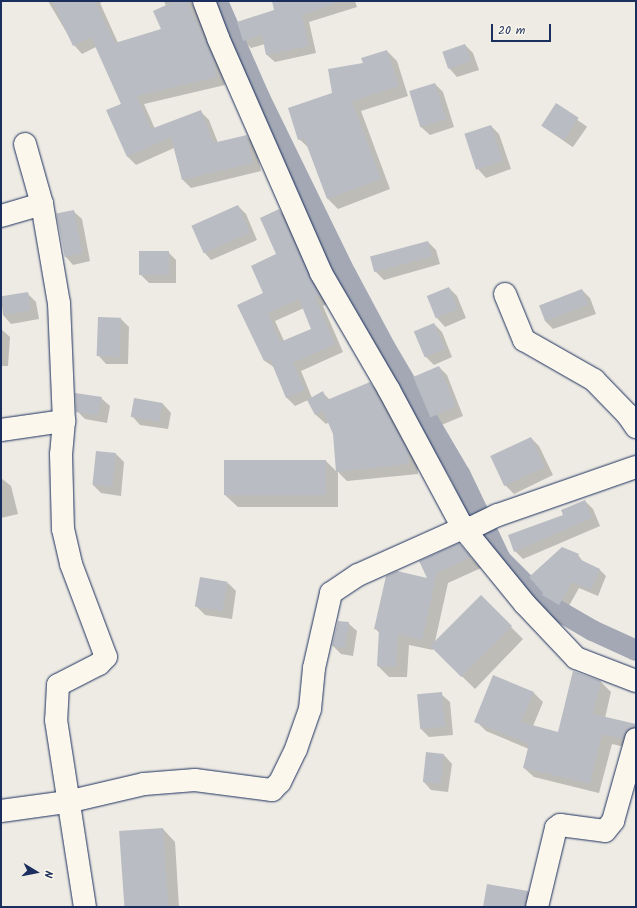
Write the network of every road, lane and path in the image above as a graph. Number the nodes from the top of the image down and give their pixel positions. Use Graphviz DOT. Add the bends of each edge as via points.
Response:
graph roads {
  1 [pos="204,1"];
  2 [pos="25,144"];
  3 [pos="42,204"];
  4 [pos="1,216"];
  5 [pos="505,294"];
  6 [pos="64,421"];
  7 [pos="636,427"];
  8 [pos="1,430"];
  9 [pos="636,467"];
  10 [pos="468,528"];
  11 [pos="636,681"];
  12 [pos="636,739"];
  13 [pos="67,802"];
  14 [pos="1,811"];
  15 [pos="85,907"];
  16 [pos="537,907"];
  1 -- 10 [label="street" via="321,273"];
  2 -- 3 [label="street"];
  3 -- 4 [label="street"];
  3 -- 6 [label="street" via="59,303"];
  5 -- 7 [label="street" via="524,340 594,380"];
  6 -- 8 [label="street"];
  6 -- 13 [label="street" via="61,470 63,529 71,564 106,657 99,664 58,685 56,720"];
  9 -- 10 [label="street"];
  10 -- 11 [label="street" via="525,604 576,658"];
  10 -- 13 [label="street" via="358,574 331,593 314,668 310,709 296,749 280,782 272,790 195,780 144,784"];
  12 -- 16 [label="street" via="614,821 605,831 560,825 556,828"];
  13 -- 14 [label="street"];
  13 -- 15 [label="street"];
}
